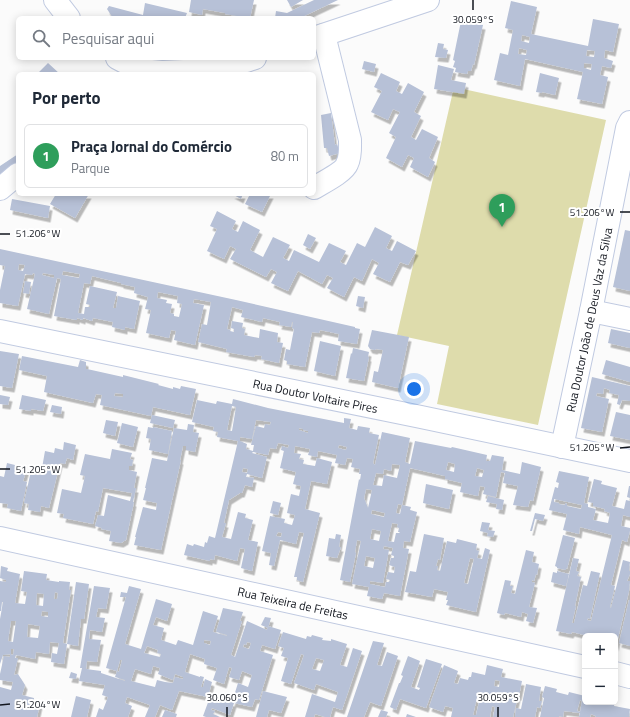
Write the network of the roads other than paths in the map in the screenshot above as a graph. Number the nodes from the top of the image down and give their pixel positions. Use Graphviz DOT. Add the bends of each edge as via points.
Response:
graph roads {
  1 [pos="55,0"];
  2 [pos="428,0"];
  3 [pos="67,16"];
  4 [pos="319,36"];
  5 [pos="121,60"];
  6 [pos="249,60"];
  7 [pos="162,72"];
  8 [pos="162,72"];
  9 [pos="630,122"];
  10 [pos="16,176"];
  11 [pos="316,186"];
  12 [pos="0,189"];
  13 [pos="591,311"];
  14 [pos="630,319"];
  15 [pos="0,331"];
  16 [pos="562,447"];
  17 [pos="630,461"];
  18 [pos="0,538"];
  19 [pos="582,666"];
  20 [pos="618,674"];
  21 [pos="630,676"];
  1 -- 3 [label="street"];
  2 -- 4 [label="street"];
  4 -- 11 [label="street" via="350,140 351,153 347,166"];
  5 -- 8 [label="street" via="140,70"];
  6 -- 7 [label="street" via="206,70"];
  9 -- 13 [label="street, Rua Doutor João de Deus Vaz da Silva"];
  10 -- 12 [label="street"];
  13 -- 14 [label="street"];
  13 -- 16 [label="street, Rua Doutor João de Deus Vaz da Silva"];
  15 -- 16 [label="street, Rua Doutor Voltaire Pires"];
  16 -- 17 [label="street, Rua Doutor Voltaire Pires"];
  18 -- 19 [label="street, Rua Teixeira de Freitas"];
  20 -- 21 [label="street"];
}
